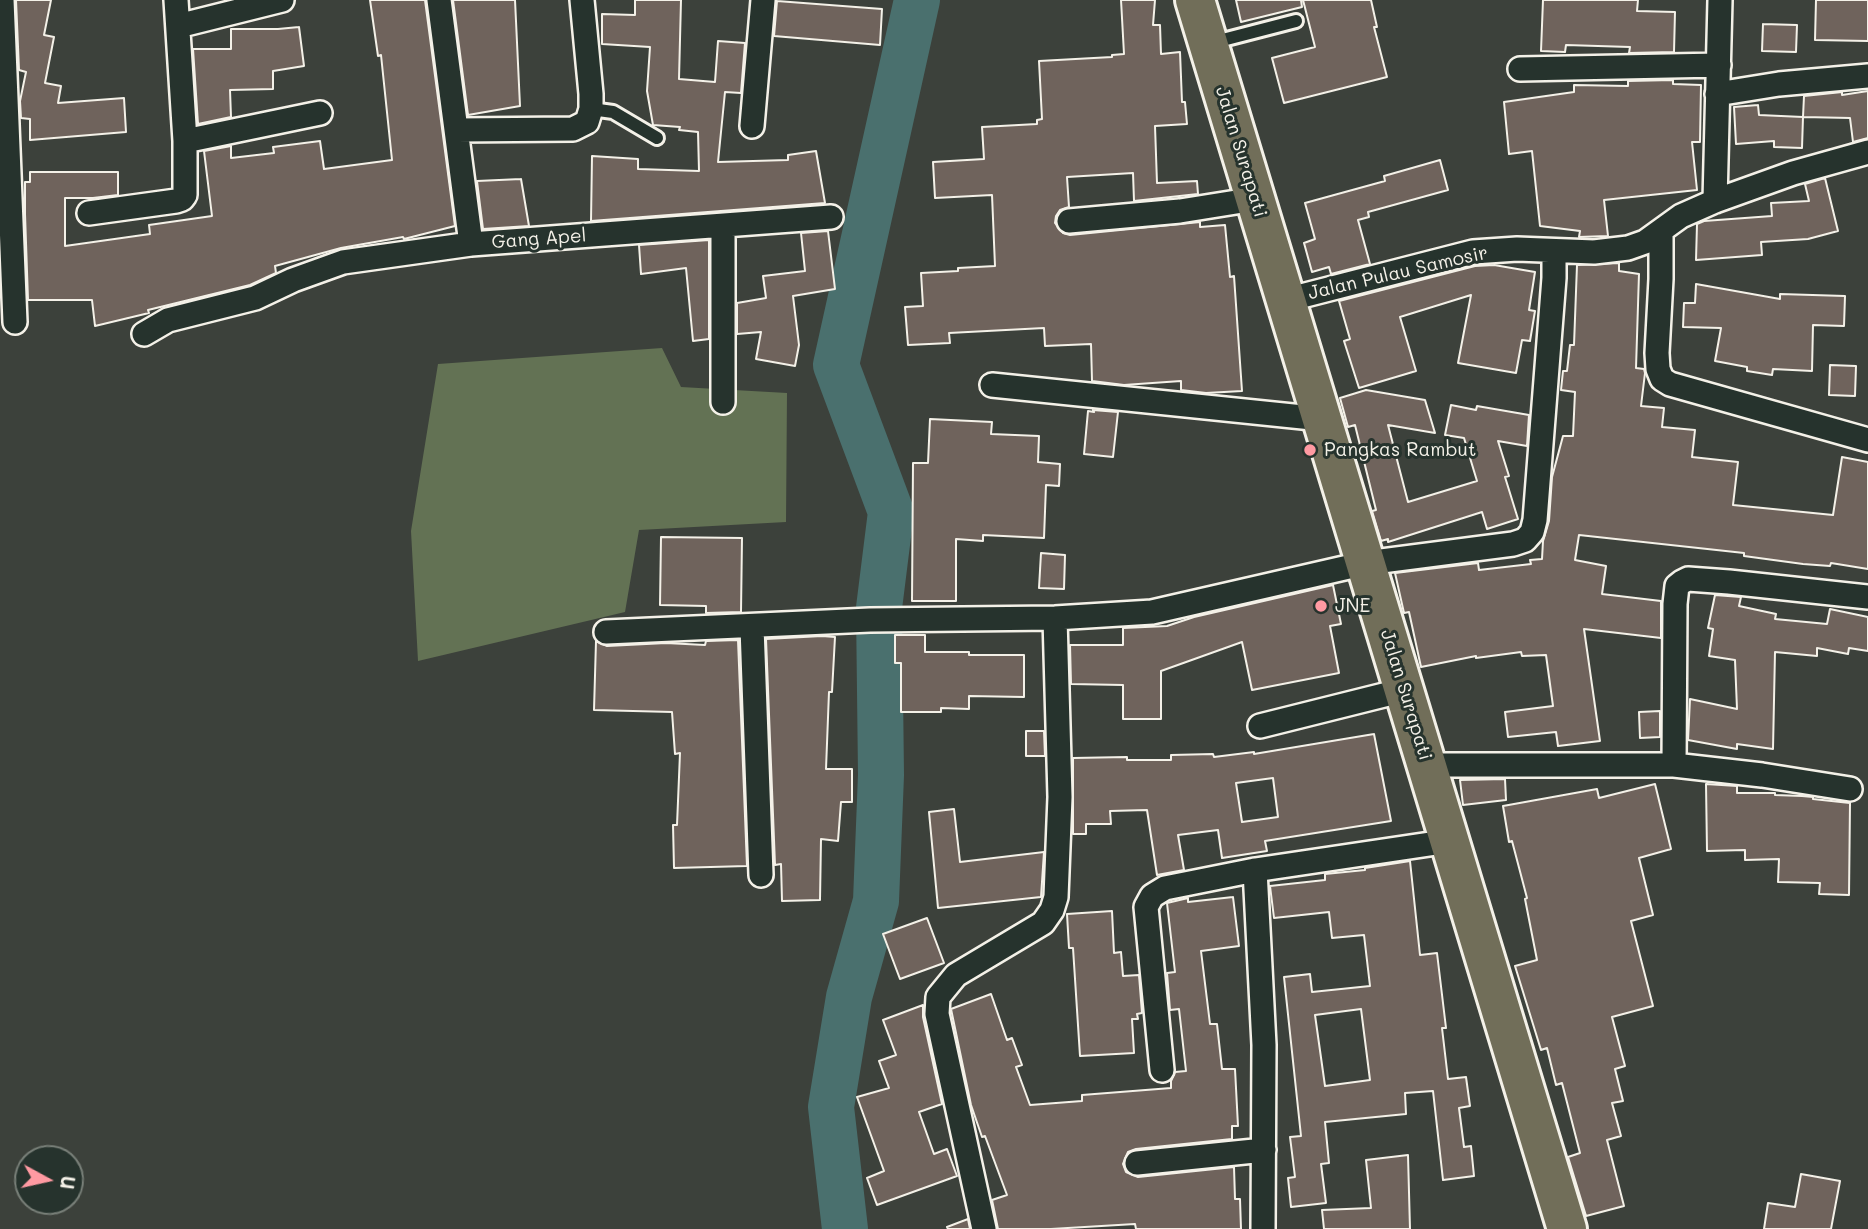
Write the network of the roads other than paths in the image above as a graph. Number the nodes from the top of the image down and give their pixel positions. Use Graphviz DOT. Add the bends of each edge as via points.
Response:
graph roads {
  1 [pos="2,0"];
  2 [pos="176,0"];
  3 [pos="282,0"];
  4 [pos="439,0"];
  5 [pos="582,0"];
  6 [pos="763,0"];
  7 [pos="1195,0"];
  8 [pos="1720,0"];
  9 [pos="1296,21"];
  10 [pos="177,26"];
  11 [pos="1208,44"];
  12 [pos="1719,65"];
  13 [pos="1520,69"];
  14 [pos="1868,76"];
  15 [pos="1717,94"];
  16 [pos="591,109"];
  17 [pos="320,113"];
  18 [pos="752,126"];
  19 [pos="457,130"];
  20 [pos="657,138"];
  21 [pos="186,141"];
  22 [pos="1868,152"];
  23 [pos="1255,199"];
  24 [pos="1715,201"];
  25 [pos="89,214"];
  26 [pos="831,217"];
  27 [pos="1069,221"];
  28 [pos="723,226"];
  29 [pos="1661,232"];
  30 [pos="471,244"];
  31 [pos="1553,251"];
  32 [pos="1286,300"];
  33 [pos="15,322"];
  34 [pos="144,334"];
  35 [pos="992,385"];
  36 [pos="723,402"];
  37 [pos="1322,419"];
  38 [pos="1868,440"];
  39 [pos="1366,563"];
  40 [pos="1868,597"];
  41 [pos="1055,618"];
  42 [pos="752,627"];
  43 [pos="606,632"];
  44 [pos="1404,690"];
  45 [pos="1260,726"];
  46 [pos="1427,765"];
  47 [pos="1674,765"];
  48 [pos="1850,789"];
  49 [pos="1450,841"];
  50 [pos="1255,870"];
  51 [pos="761,875"];
  52 [pos="1162,1070"];
  53 [pos="1264,1150"];
  54 [pos="1137,1163"];
  55 [pos="984,1229"];
  56 [pos="1263,1229"];
  57 [pos="1567,1229"];
  1 -- 33 [label="street"];
  2 -- 10 [label="street"];
  3 -- 10 [label="street"];
  4 -- 19 [label="street, Gang Apel"];
  5 -- 16 [label="street"];
  6 -- 18 [label="street"];
  7 -- 11 [label="highway, Jalan Surapati"];
  8 -- 12 [label="street"];
  9 -- 11 [label="lane"];
  10 -- 21 [label="street"];
  11 -- 23 [label="highway, Jalan Surapati"];
  12 -- 13 [label="street"];
  12 -- 15 [label="street"];
  14 -- 15 [label="street"];
  15 -- 24 [label="street"];
  16 -- 19 [label="street" via="587,122 573,129"];
  16 -- 20 [label="lane" via="613,112"];
  17 -- 21 [label="street"];
  19 -- 30 [label="street, Gang Apel"];
  21 -- 25 [label="street" via="187,188 182,199"];
  22 -- 24 [label="street, Jalan Pulau Samosir"];
  23 -- 27 [label="street"];
  23 -- 32 [label="highway, Jalan Surapati"];
  24 -- 29 [label="street, Jalan Pulau Samosir" via="1681,216"];
  26 -- 28 [label="street, Gang Apel"];
  28 -- 30 [label="street, Gang Apel"];
  28 -- 36 [label="street"];
  29 -- 31 [label="street, Jalan Pulau Samosir" via="1628,248"];
  29 -- 38 [label="street" via="1657,353 1662,379"];
  30 -- 34 [label="street" via="343,262 255,298 168,320"];
  31 -- 32 [label="street, Jalan Pulau Samosir" via="1473,252"];
  31 -- 39 [label="street" via="1532,532 1513,544"];
  32 -- 37 [label="highway, Jalan Surapati"];
  35 -- 37 [label="street"];
  37 -- 39 [label="highway, Jalan Surapati"];
  39 -- 41 [label="street" via="1152,612"];
  39 -- 44 [label="highway, Jalan Surapati"];
  40 -- 47 [label="street" via="1688,579 1677,586"];
  41 -- 42 [label="street"];
  41 -- 55 [label="street" via="1060,797 1052,910 1043,923 956,975 938,997 937,1014"];
  42 -- 43 [label="street"];
  42 -- 51 [label="street"];
  44 -- 45 [label="street"];
  44 -- 46 [label="highway, Jalan Surapati"];
  46 -- 47 [label="street"];
  46 -- 49 [label="highway, Jalan Surapati"];
  47 -- 48 [label="street"];
  49 -- 50 [label="street"];
  49 -- 57 [label="highway, Jalan Surapati"];
  50 -- 52 [label="street" via="1165,888 1148,901"];
  50 -- 53 [label="street"];
  53 -- 54 [label="street"];
  53 -- 56 [label="street"];
}
